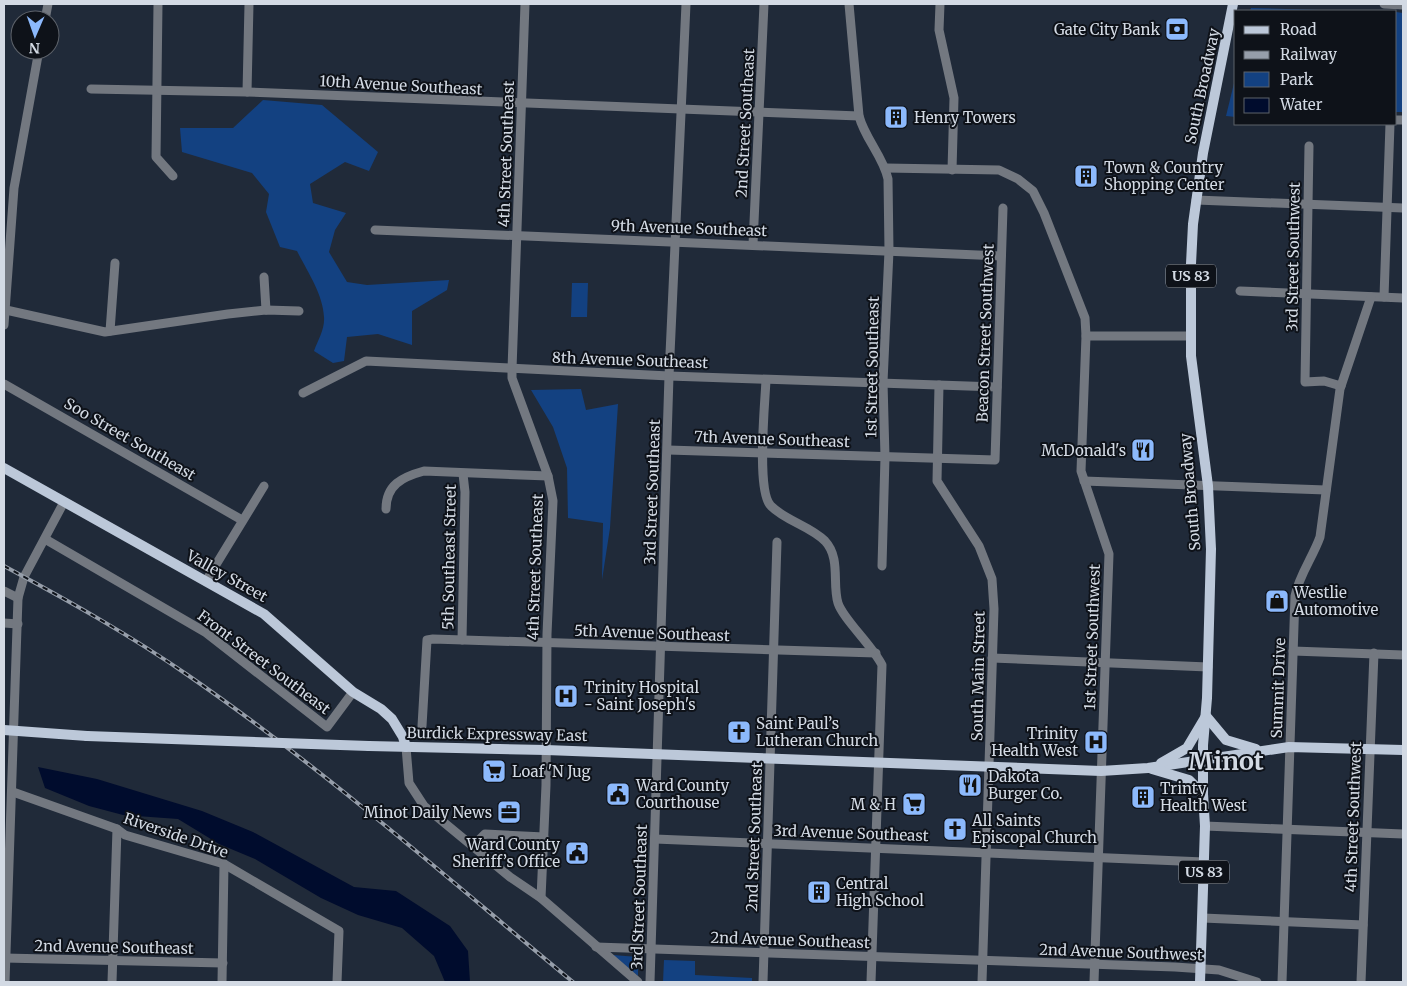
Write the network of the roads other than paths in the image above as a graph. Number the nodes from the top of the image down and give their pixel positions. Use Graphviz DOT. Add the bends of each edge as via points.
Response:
graph roads {
  1 [pos="158,4"];
  2 [pos="250,4"];
  3 [pos="525,4"];
  4 [pos="686,4"];
  5 [pos="764,4"];
  6 [pos="849,4"];
  7 [pos="940,4"];
  8 [pos="1233,4"];
  9 [pos="1384,4"];
  10 [pos="1403,5"];
  11 [pos="37,60"];
  12 [pos="91,89"];
  13 [pos="156,90"];
  14 [pos="247,92"];
  15 [pos="521,104"];
  16 [pos="681,110"];
  17 [pos="758,112"];
  18 [pos="859,116"];
  19 [pos="1390,125"];
  20 [pos="1309,146"];
  21 [pos="886,168"];
  22 [pos="952,170"];
  23 [pos="173,176"];
  24 [pos="1196,200"];
  25 [pos="1307,204"];
  26 [pos="1002,208"];
  27 [pos="1386,208"];
  28 [pos="1403,208"];
  29 [pos="375,230"];
  30 [pos="516,238"];
  31 [pos="675,241"];
  32 [pos="753,244"];
  33 [pos="889,251"];
  34 [pos="1001,256"];
  35 [pos="115,263"];
  36 [pos="264,277"];
  37 [pos="1240,291"];
  38 [pos="1308,294"];
  39 [pos="1371,296"];
  40 [pos="1384,297"];
  41 [pos="1403,298"];
  42 [pos="6,310"];
  43 [pos="266,310"];
  44 [pos="299,311"];
  45 [pos="4,325"];
  46 [pos="110,331"];
  47 [pos="1086,336"];
  48 [pos="1191,336"];
  49 [pos="512,369"];
  50 [pos="669,376"];
  51 [pos="766,380"];
  52 [pos="884,382"];
  53 [pos="4,384"];
  54 [pos="939,385"];
  55 [pos="1341,386"];
  56 [pos="997,387"];
  57 [pos="303,393"];
  58 [pos="668,450"];
  59 [pos="763,453"];
  60 [pos="885,457"];
  61 [pos="935,459"];
  62 [pos="995,460"];
  63 [pos="4,468"];
  64 [pos="463,474"];
  65 [pos="548,476"];
  66 [pos="1084,481"];
  67 [pos="264,486"];
  68 [pos="1208,486"];
  69 [pos="1326,490"];
  70 [pos="64,502"];
  71 [pos="386,510"];
  72 [pos="242,520"];
  73 [pos="44,539"];
  74 [pos="777,542"];
  75 [pos="882,566"];
  76 [pos="206,581"];
  77 [pos="4,591"];
  78 [pos="18,598"];
  79 [pos="4,623"];
  80 [pos="18,624"];
  81 [pos="462,640"];
  82 [pos="547,644"];
  83 [pos="661,647"];
  84 [pos="773,651"];
  85 [pos="1293,651"];
  86 [pos="876,653"];
  87 [pos="1374,653"];
  88 [pos="1403,655"];
  89 [pos="992,658"];
  90 [pos="1105,662"];
  91 [pos="1208,667"];
  92 [pos="353,692"];
  93 [pos="1206,716"];
  94 [pos="422,726"];
  95 [pos="4,730"];
  96 [pos="15,732"];
  97 [pos="1289,746"];
  98 [pos="406,747"];
  99 [pos="1369,748"];
  100 [pos="546,750"];
  101 [pos="1264,750"];
  102 [pos="1403,750"];
  103 [pos="657,754"];
  104 [pos="771,758"];
  105 [pos="1203,758"];
  106 [pos="879,762"];
  107 [pos="989,766"];
  108 [pos="1148,768"];
  109 [pos="1101,771"];
  110 [pos="13,792"];
  111 [pos="1203,794"];
  112 [pos="1205,826"];
  113 [pos="1287,829"];
  114 [pos="117,830"];
  115 [pos="1366,833"];
  116 [pos="1403,834"];
  117 [pos="544,837"];
  118 [pos="655,839"];
  119 [pos="767,844"];
  120 [pos="877,848"];
  121 [pos="479,850"];
  122 [pos="7,851"];
  123 [pos="986,854"];
  124 [pos="1098,858"];
  125 [pos="1204,862"];
  126 [pos="224,864"];
  127 [pos="541,898"];
  128 [pos="1203,918"];
  129 [pos="1284,922"];
  130 [pos="1362,925"];
  131 [pos="596,947"];
  132 [pos="651,950"];
  133 [pos="764,953"];
  134 [pos="872,957"];
  135 [pos="5,958"];
  136 [pos="113,960"];
  137 [pos="983,960"];
  138 [pos="223,963"];
  139 [pos="1095,964"];
  140 [pos="1201,969"];
  141 [pos="5,982"];
  142 [pos="112,982"];
  143 [pos="222,982"];
  144 [pos="338,982"];
  145 [pos="638,982"];
  146 [pos="650,982"];
  147 [pos="763,982"];
  148 [pos="871,982"];
  149 [pos="982,982"];
  150 [pos="1094,982"];
  151 [pos="1200,982"];
  152 [pos="1257,982"];
  153 [pos="1282,982"];
  154 [pos="1361,982"];
  1 -- 13 [label="street"];
  2 -- 14 [label="street"];
  3 -- 15 [label="street, 4th Street Southeast"];
  4 -- 16 [label="street, 3rd Street Southeast"];
  5 -- 17 [label="street, 2nd Street Southeast"];
  6 -- 18 [label="street"];
  7 -- 22 [label="street" via="938,30 954,98"];
  8 -- 24 [label="main road, South Broadway / US 83"];
  9 -- 10 [label="street"];
  11 -- 42 [label="street" via="14,188"];
  12 -- 13 [label="street, 10th Avenue Southeast"];
  13 -- 14 [label="street, 10th Avenue Southeast"];
  13 -- 23 [label="street" via="156,157"];
  14 -- 15 [label="street, 10th Avenue Southeast"];
  15 -- 16 [label="street, 10th Avenue Southeast"];
  15 -- 30 [label="street, 4th Street Southeast"];
  16 -- 17 [label="street, 10th Avenue Southeast"];
  16 -- 31 [label="street, 3rd Street Southeast"];
  17 -- 18 [label="street, 10th Avenue Southeast"];
  17 -- 32 [label="street, 2nd Street Southeast"];
  18 -- 21 [label="street" via="862,129"];
  19 -- 27 [label="street"];
  20 -- 25 [label="street, 3rd Street Southwest"];
  21 -- 22 [label="street, 1st Street Southwest"];
  21 -- 33 [label="street, 1st Street Southeast"];
  22 -- 47 [label="street, 1st Street Southwest" via="999,170 1033,191 1071,279 1085,318"];
  24 -- 25 [label="street"];
  24 -- 48 [label="main road, South Broadway / US 83" via="1191,264"];
  25 -- 27 [label="street"];
  25 -- 38 [label="street, 3rd Street Southwest"];
  26 -- 34 [label="street, Beacon Street Southwest"];
  27 -- 28 [label="street"];
  27 -- 40 [label="street"];
  29 -- 30 [label="street, 9th Avenue Southeast"];
  30 -- 31 [label="street, 9th Avenue Southeast"];
  30 -- 49 [label="street, 4th Street Southeast"];
  31 -- 32 [label="street, 9th Avenue Southeast"];
  31 -- 50 [label="street, 3rd Street Southeast"];
  32 -- 33 [label="street, 9th Avenue Southeast"];
  33 -- 34 [label="street, 9th Avenue Southeast"];
  33 -- 52 [label="street, 1st Street Southeast"];
  34 -- 56 [label="street, Beacon Street Southwest"];
  35 -- 46 [label="street"];
  36 -- 43 [label="street"];
  37 -- 38 [label="street"];
  38 -- 39 [label="street"];
  38 -- 55 [label="street, 3rd Street Southwest" via="1305,382 1324,381"];
  39 -- 40 [label="street"];
  39 -- 55 [label="street, Summit Drive"];
  40 -- 41 [label="street"];
  42 -- 45 [label="street"];
  42 -- 46 [label="street"];
  43 -- 44 [label="street"];
  43 -- 46 [label="street"];
  47 -- 48 [label="street"];
  47 -- 66 [label="street, 1st Street Southwest" via="1081,471"];
  48 -- 68 [label="main road, South Broadway / US 83"];
  49 -- 50 [label="street, 8th Avenue Southeast"];
  49 -- 57 [label="street, 8th Avenue Southeast" via="366,361"];
  49 -- 65 [label="street, 4th Street Southeast" via="512,378"];
  50 -- 51 [label="street, 8th Avenue Southeast"];
  50 -- 58 [label="street, 3rd Street Southeast"];
  51 -- 52 [label="street, 8th Avenue Southeast"];
  51 -- 59 [label="street"];
  52 -- 54 [label="street, 8th Avenue Southeast"];
  52 -- 60 [label="street, 1st Street Southeast"];
  53 -- 72 [label="street, Soo Street Southeast"];
  54 -- 56 [label="street, 8th Avenue Southeast"];
  54 -- 61 [label="street, South Main Street"];
  55 -- 69 [label="street, Summit Drive"];
  56 -- 62 [label="street, Beacon Street Southwest"];
  58 -- 59 [label="street, 7th Avenue Southeast"];
  58 -- 83 [label="street, 3rd Street Southeast"];
  59 -- 60 [label="street, 7th Avenue Southeast"];
  59 -- 86 [label="street" via="765,499 772,507 825,541 834,560 838,605"];
  60 -- 61 [label="street, 7th Avenue Southeast"];
  60 -- 75 [label="street, 1st Street Southeast"];
  61 -- 62 [label="street, 7th Avenue Southeast"];
  61 -- 89 [label="street, South Main Street" via="936,481 979,546 992,579"];
  63 -- 70 [label="main road, Valley Street"];
  64 -- 65 [label="street"];
  64 -- 71 [label="street" via="424,471 404,476 391,488"];
  64 -- 81 [label="street, 5th Southeast Street"];
  65 -- 82 [label="street, 4th Street Southeast" via="553,501"];
  66 -- 68 [label="street"];
  66 -- 90 [label="street, 1st Street Southwest" via="1109,554"];
  67 -- 72 [label="street"];
  68 -- 69 [label="street"];
  68 -- 91 [label="main road, South Broadway / US 83" via="1211,558"];
  69 -- 85 [label="street, Summit Drive" via="1320,537 1296,588"];
  70 -- 73 [label="street"];
  70 -- 76 [label="main road, Valley Street"];
  72 -- 76 [label="street"];
  73 -- 78 [label="street" via="22,582"];
  73 -- 92 [label="street, Front Street Southeast" via="205,632 327,727"];
  74 -- 84 [label="street, 2nd Street Southeast"];
  76 -- 92 [label="main road, Valley Street" via="264,614"];
  77 -- 78 [label="street"];
  78 -- 80 [label="street"];
  79 -- 80 [label="street"];
  80 -- 96 [label="street"];
  81 -- 82 [label="street, 5th Avenue Southeast"];
  81 -- 94 [label="street, 5th Avenue Southeast" via="427,640"];
  82 -- 83 [label="street, 5th Avenue Southeast"];
  82 -- 100 [label="street, 4th Street Southeast"];
  83 -- 84 [label="street, 5th Avenue Southeast"];
  83 -- 103 [label="street, 3rd Street Southeast"];
  84 -- 86 [label="street, 5th Avenue Southeast"];
  84 -- 104 [label="street, 2nd Street Southeast"];
  85 -- 87 [label="street"];
  85 -- 97 [label="street, Summit Drive"];
  86 -- 106 [label="street" via="882,665"];
  87 -- 88 [label="street"];
  87 -- 99 [label="street, 4th Street Southwest"];
  89 -- 90 [label="street"];
  89 -- 107 [label="street, South Main Street"];
  90 -- 91 [label="street"];
  90 -- 109 [label="street, 1st Street Southwest"];
  91 -- 93 [label="main road, South Broadway / US 83"];
  92 -- 98 [label="main road, Valley Street" via="392,719"];
  93 -- 101 [label="main road" via="1226,740"];
  93 -- 105 [label="main road, South Broadway / US 83"];
  93 -- 108 [label="main road" via="1186,748"];
  95 -- 96 [label="main road, Burdick Expressway East"];
  96 -- 98 [label="main road, Burdick Expressway East, bridge"];
  96 -- 110 [label="street"];
  97 -- 99 [label="main road"];
  97 -- 101 [label="main road"];
  97 -- 113 [label="street, Summit Drive"];
  98 -- 100 [label="main road, Burdick Expressway East"];
  98 -- 121 [label="street" via="412,790 424,806"];
  99 -- 102 [label="main road"];
  99 -- 115 [label="street, 4th Street Southwest"];
  100 -- 103 [label="main road, Burdick Expressway East"];
  100 -- 117 [label="street, 4th Street Southeast"];
  101 -- 105 [label="main road"];
  103 -- 104 [label="main road, Burdick Expressway East"];
  103 -- 118 [label="street, 3rd Street Southeast"];
  104 -- 106 [label="main road, Burdick Expressway East"];
  104 -- 119 [label="street, 2nd Street Southeast"];
  105 -- 108 [label="main road"];
  105 -- 111 [label="main road, South Broadway / US 83"];
  106 -- 107 [label="main road, Burdick Expressway East"];
  106 -- 120 [label="street"];
  107 -- 109 [label="main road, Burdick Expressway East"];
  107 -- 123 [label="street, South Main Street"];
  108 -- 109 [label="main road, Burdick Expressway East"];
  108 -- 111 [label="main road" via="1189,780"];
  109 -- 124 [label="street, 1st Street Southwest"];
  110 -- 114 [label="street, Riverside Drive"];
  110 -- 122 [label="street"];
  111 -- 112 [label="main road, South Broadway / US 83"];
  112 -- 113 [label="street"];
  112 -- 125 [label="main road, South Broadway / US 83"];
  113 -- 115 [label="street"];
  113 -- 129 [label="street, Summit Drive"];
  114 -- 126 [label="street, Riverside Drive"];
  114 -- 136 [label="street"];
  115 -- 116 [label="street"];
  115 -- 130 [label="street, 4th Street Southwest"];
  117 -- 121 [label="street" via="485,834 479,840"];
  117 -- 127 [label="street, 4th Street Southeast"];
  118 -- 119 [label="street, 3rd Avenue Southeast"];
  118 -- 132 [label="street, 3rd Street Southeast"];
  119 -- 120 [label="street, 3rd Avenue Southeast"];
  119 -- 133 [label="street, 2nd Street Southeast"];
  120 -- 123 [label="street, 3rd Avenue Southeast"];
  120 -- 134 [label="street"];
  121 -- 127 [label="street"];
  122 -- 135 [label="street"];
  123 -- 124 [label="street, 3rd Avenue Southeast"];
  123 -- 137 [label="street, South Main Street"];
  124 -- 125 [label="street, 3rd Avenue Southeast"];
  124 -- 139 [label="street, 1st Street Southwest"];
  125 -- 128 [label="main road, South Broadway / US 83"];
  126 -- 138 [label="street"];
  126 -- 144 [label="street, Riverside Drive" via="339,931"];
  127 -- 131 [label="street"];
  128 -- 129 [label="street"];
  128 -- 140 [label="main road, South Broadway / US 83"];
  129 -- 130 [label="street"];
  129 -- 153 [label="street, Summit Drive"];
  130 -- 154 [label="street, 4th Street Southwest"];
  131 -- 132 [label="street, 2nd Avenue Southeast"];
  131 -- 145 [label="street"];
  132 -- 133 [label="street, 2nd Avenue Southeast"];
  132 -- 146 [label="street, 3rd Street Southeast"];
  133 -- 134 [label="street, 2nd Avenue Southeast"];
  133 -- 147 [label="street, 2nd Street Southeast"];
  134 -- 137 [label="street, 2nd Avenue Southeast"];
  134 -- 148 [label="street"];
  135 -- 136 [label="street, 2nd Avenue Southeast"];
  135 -- 141 [label="street"];
  136 -- 138 [label="street, 2nd Avenue Southeast"];
  136 -- 142 [label="street"];
  137 -- 139 [label="street, 2nd Avenue Southwest"];
  137 -- 149 [label="street, South Main Street"];
  138 -- 143 [label="street"];
  139 -- 140 [label="street, 2nd Avenue Southwest"];
  139 -- 150 [label="street, 1st Street Southwest"];
  140 -- 151 [label="main road, South Broadway / US 83"];
  140 -- 152 [label="street, 2nd Avenue Southwest" via="1219,970"];
}
